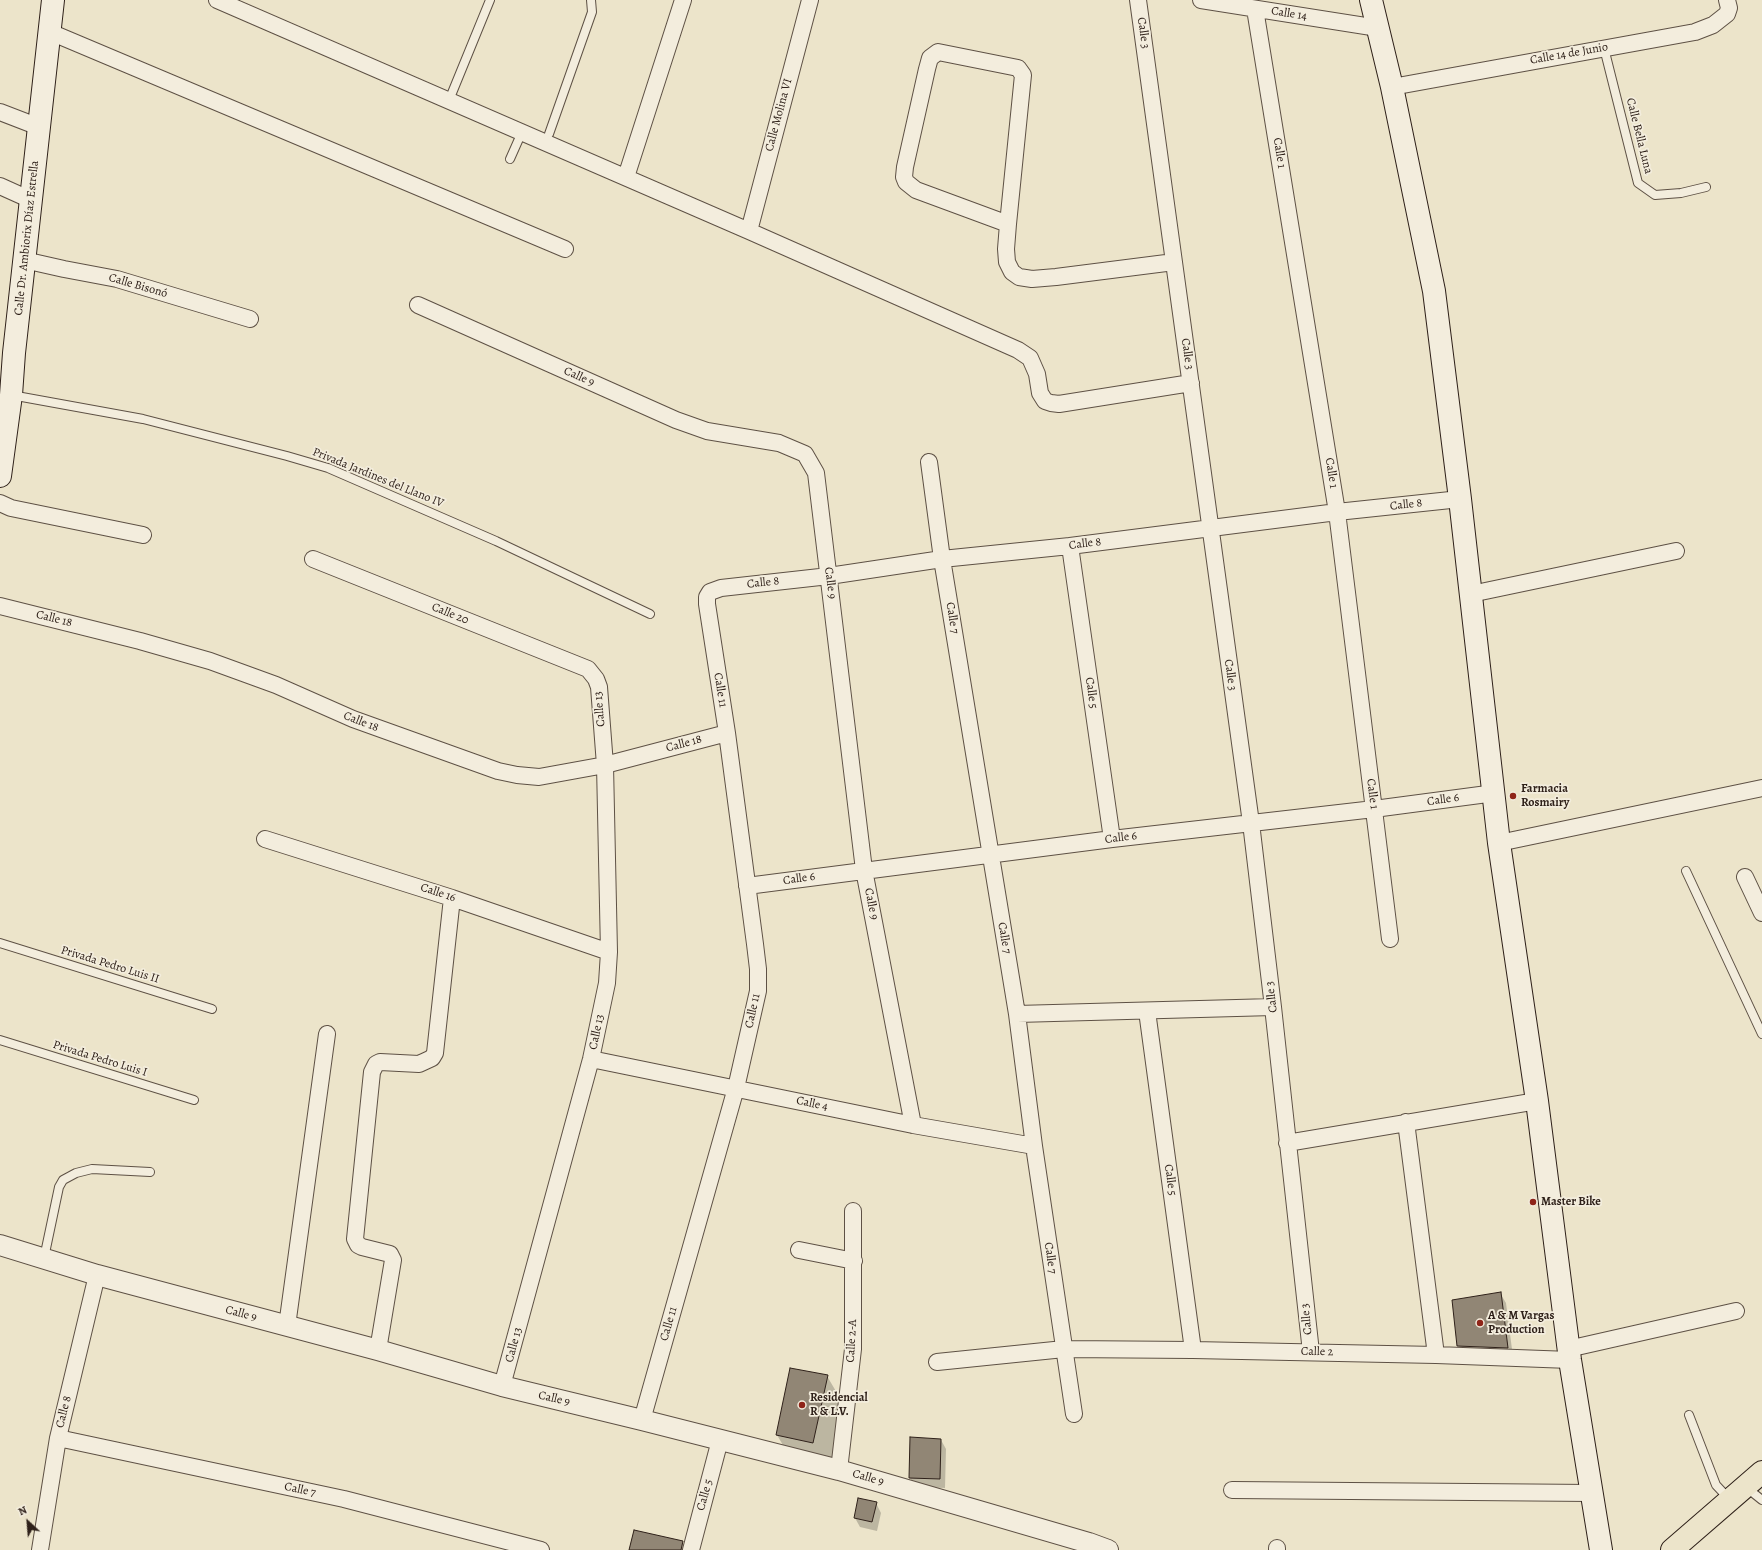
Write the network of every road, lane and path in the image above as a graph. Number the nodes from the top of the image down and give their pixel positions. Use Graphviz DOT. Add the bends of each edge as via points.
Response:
graph roads {
  1 [pos="54,0"];
  2 [pos="217,0"];
  3 [pos="490,0"];
  4 [pos="591,0"];
  5 [pos="683,0"];
  6 [pos="810,0"];
  7 [pos="1138,0"];
  8 [pos="1201,0"];
  9 [pos="1371,0"];
  10 [pos="1727,0"];
  11 [pos="1255,9"];
  12 [pos="1378,28"];
  13 [pos="50,32"];
  14 [pos="1604,48"];
  15 [pos="1392,87"];
  16 [pos="450,97"];
  17 [pos="0,112"];
  18 [pos="39,127"];
  19 [pos="522,132"];
  20 [pos="547,138"];
  21 [pos="510,158"];
  22 [pos="626,177"];
  23 [pos="0,186"];
  24 [pos="1706,187"];
  25 [pos="31,200"];
  26 [pos="1008,224"];
  27 [pos="749,231"];
  28 [pos="565,248"];
  29 [pos="24,260"];
  30 [pos="1174,262"];
  31 [pos="418,305"];
  32 [pos="250,319"];
  33 [pos="7,351"];
  34 [pos="1191,383"];
  35 [pos="11,395"];
  36 [pos="929,462"];
  37 [pos="0,476"];
  38 [pos="1460,499"];
  39 [pos="0,503"];
  40 [pos="1337,512"];
  41 [pos="1210,528"];
  42 [pos="143,534"];
  43 [pos="1070,546"];
  44 [pos="1676,551"];
  45 [pos="313,559"];
  46 [pos="942,559"];
  47 [pos="829,576"];
  48 [pos="710,592"];
  49 [pos="1471,594"];
  50 [pos="0,606"];
  51 [pos="650,614"];
  52 [pos="588,669"];
  53 [pos="727,733"];
  54 [pos="605,765"];
  55 [pos="1762,788"];
  56 [pos="1495,793"];
  57 [pos="1374,809"];
  58 [pos="1251,823"];
  59 [pos="265,839"];
  60 [pos="1112,839"];
  61 [pos="1499,843"];
  62 [pos="991,855"];
  63 [pos="864,870"];
  64 [pos="1686,871"];
  65 [pos="1746,877"];
  66 [pos="747,886"];
  67 [pos="452,898"];
  68 [pos="1762,913"];
  69 [pos="1390,939"];
  70 [pos="0,943"];
  71 [pos="609,952"];
  72 [pos="1273,1007"];
  73 [pos="212,1009"];
  74 [pos="1147,1010"];
  75 [pos="1017,1014"];
  76 [pos="327,1034"];
  77 [pos="1762,1034"];
  78 [pos="0,1040"];
  79 [pos="591,1059"];
  80 [pos="736,1088"];
  81 [pos="194,1100"];
  82 [pos="1537,1101"];
  83 [pos="1406,1122"];
  84 [pos="913,1125"];
  85 [pos="1287,1143"];
  86 [pos="1034,1146"];
  87 [pos="150,1172"];
  88 [pos="853,1211"];
  89 [pos="0,1246"];
  90 [pos="799,1250"];
  91 [pos="43,1259"];
  92 [pos="854,1261"];
  93 [pos="97,1275"];
  94 [pos="1736,1311"];
  95 [pos="287,1326"];
  96 [pos="1064,1349"];
  97 [pos="378,1350"];
  98 [pos="1193,1350"];
  99 [pos="1311,1352"];
  100 [pos="1569,1354"];
  101 [pos="1436,1355"];
  102 [pos="937,1362"];
  103 [pos="502,1386"];
  104 [pos="1074,1414"];
  105 [pos="1689,1415"];
  106 [pos="642,1420"];
  107 [pos="58,1438"];
  108 [pos="720,1440"];
  109 [pos="839,1470"];
  110 [pos="1762,1472"];
  111 [pos="1232,1490"];
  112 [pos="1591,1493"];
  113 [pos="1746,1496"];
  114 [pos="40,1550"];
  115 [pos="542,1550"];
  116 [pos="691,1550"];
  117 [pos="1108,1550"];
  118 [pos="1601,1550"];
  119 [pos="1672,1550"];
  1 -- 13 [label="main road, Calle Dr. Ambiorix Díaz Estrella"];
  2 -- 16 [label="street"];
  3 -- 16 [label="lane"];
  4 -- 20 [label="lane" via="592,12"];
  5 -- 22 [label="street"];
  6 -- 27 [label="street, Calle Molina VI"];
  7 -- 30 [label="street, Calle 3"];
  8 -- 11 [label="street, Calle 14"];
  9 -- 12 [label="main road"];
  10 -- 14 [label="street, Calle 14 de Junio" via="1727,14 1705,29"];
  11 -- 12 [label="street, Calle 14"];
  11 -- 40 [label="street, Calle 1"];
  12 -- 15 [label="main road"];
  13 -- 18 [label="main road, Calle Dr. Ambiorix Díaz Estrella"];
  13 -- 28 [label="street"];
  14 -- 15 [label="street, Calle 14 de Junio"];
  14 -- 24 [label="lane, Calle Bella Luna" via="1638,183 1655,195"];
  15 -- 38 [label="main road" via="1434,291"];
  16 -- 19 [label="street"];
  17 -- 18 [label="street"];
  18 -- 25 [label="main road, Calle Dr. Ambiorix Díaz Estrella"];
  19 -- 20 [label="street"];
  19 -- 21 [label="lane"];
  20 -- 22 [label="street"];
  22 -- 27 [label="street"];
  23 -- 25 [label="street"];
  25 -- 29 [label="main road, Calle Dr. Ambiorix Díaz Estrella"];
  26 -- 26 [label="street" via="1023,74 1018,68 938,52 930,58 927,69 905,167 906,182 916,190"];
  26 -- 30 [label="street" via="1007,262 1012,272 1032,279"];
  27 -- 34 [label="street" via="1018,350 1030,358 1037,374 1040,393 1050,404"];
  29 -- 32 [label="street, Calle Bisonó" via="117,279"];
  29 -- 33 [label="main road, Calle Dr. Ambiorix Díaz Estrella"];
  30 -- 34 [label="street, Calle 3"];
  31 -- 47 [label="street, Calle 9" via="676,420 707,431 779,443 805,454 816,473"];
  33 -- 35 [label="main road, Calle Dr. Ambiorix Díaz Estrella"];
  34 -- 41 [label="street, Calle 3"];
  35 -- 37 [label="main road, Calle Dr. Ambiorix Díaz Estrella"];
  35 -- 51 [label="lane, Privada Jardines del Llano IV" via="143,420 328,468 496,541"];
  36 -- 46 [label="street, Calle 7"];
  38 -- 40 [label="street, Calle 8"];
  38 -- 49 [label="main road"];
  39 -- 42 [label="street" via="11,508"];
  40 -- 41 [label="street, Calle 8"];
  40 -- 57 [label="street, Calle 1"];
  41 -- 43 [label="street, Calle 8"];
  41 -- 58 [label="street, Calle 3"];
  43 -- 46 [label="street, Calle 8"];
  43 -- 60 [label="street, Calle 5"];
  44 -- 49 [label="street"];
  45 -- 52 [label="street, Calle 20"];
  46 -- 47 [label="street, Calle 8"];
  46 -- 62 [label="street, Calle 7"];
  47 -- 48 [label="street, Calle 8" via="721,588"];
  47 -- 63 [label="street, Calle 9"];
  48 -- 53 [label="street, Calle 11" via="707,604"];
  49 -- 56 [label="main road"];
  50 -- 54 [label="street, Calle 18" via="210,661 276,685 353,719 517,776 539,777"];
  52 -- 54 [label="street, Calle 13" via="596,679 600,694"];
  53 -- 54 [label="street, Calle 18"];
  53 -- 66 [label="street, Calle 11"];
  54 -- 71 [label="street, Calle 13"];
  55 -- 61 [label="street"];
  56 -- 57 [label="street, Calle 6"];
  56 -- 61 [label="main road"];
  57 -- 58 [label="street, Calle 6"];
  57 -- 69 [label="street, Calle 1"];
  58 -- 60 [label="street, Calle 6"];
  58 -- 72 [label="street, Calle 3"];
  59 -- 67 [label="street, Calle 16"];
  60 -- 62 [label="street, Calle 6"];
  61 -- 82 [label="main road"];
  62 -- 63 [label="street, Calle 6"];
  62 -- 75 [label="street, Calle 7"];
  63 -- 66 [label="street, Calle 6"];
  63 -- 84 [label="street, Calle 9"];
  64 -- 77 [label="lane"];
  65 -- 68 [label="street"];
  66 -- 80 [label="street, Calle 11" via="758,969 758,991"];
  67 -- 71 [label="street, Calle 16"];
  67 -- 97 [label="street" via="435,1053 432,1058 419,1064 380,1062 372,1072 355,1239 358,1245 390,1254 394,1260"];
  70 -- 73 [label="lane, Privada Pedro Luis II"];
  71 -- 79 [label="street, Calle 13" via="607,983"];
  72 -- 74 [label="street"];
  72 -- 85 [label="street, Calle 3"];
  74 -- 75 [label="street"];
  74 -- 98 [label="street, Calle 5"];
  75 -- 86 [label="street, Calle 7"];
  76 -- 95 [label="street"];
  78 -- 81 [label="lane, Privada Pedro Luis I"];
  79 -- 80 [label="street, Calle 4"];
  79 -- 103 [label="street, Calle 13"];
  80 -- 84 [label="street, Calle 4"];
  80 -- 106 [label="street, Calle 11"];
  82 -- 83 [label="street"];
  82 -- 100 [label="main road"];
  83 -- 85 [label="street"];
  83 -- 101 [label="street"];
  84 -- 86 [label="street, Calle 4"];
  85 -- 99 [label="street, Calle 3"];
  86 -- 96 [label="street, Calle 7"];
  87 -- 91 [label="lane" via="92,1169 63,1180 59,1187"];
  88 -- 92 [label="street, Calle 2-A"];
  89 -- 91 [label="street, Calle 9"];
  90 -- 92 [label="street"];
  91 -- 93 [label="street, Calle 9"];
  92 -- 109 [label="street, Calle 2-A" via="853,1349"];
  93 -- 95 [label="street, Calle 9"];
  93 -- 107 [label="street, Calle 8"];
  94 -- 100 [label="street, Calle 2"];
  95 -- 97 [label="street, Calle 9"];
  96 -- 98 [label="street, Calle 2"];
  96 -- 102 [label="street, Calle 2"];
  96 -- 104 [label="street, Calle 7"];
  97 -- 103 [label="street, Calle 9"];
  98 -- 99 [label="street, Calle 2"];
  99 -- 101 [label="street, Calle 2"];
  100 -- 101 [label="street, Calle 2"];
  100 -- 112 [label="main road"];
  103 -- 106 [label="street, Calle 9"];
  105 -- 113 [label="lane" via="1716,1485"];
  106 -- 108 [label="street, Calle 9"];
  107 -- 114 [label="street, Calle 8"];
  107 -- 115 [label="street, Calle 7" via="344,1499"];
  108 -- 109 [label="street, Calle 9"];
  108 -- 116 [label="street, Calle 5"];
  109 -- 117 [label="street, Calle 9" via="1089,1542"];
  110 -- 113 [label="main road"];
  111 -- 112 [label="street"];
  112 -- 118 [label="main road"];
  113 -- 119 [label="main road"];
}
